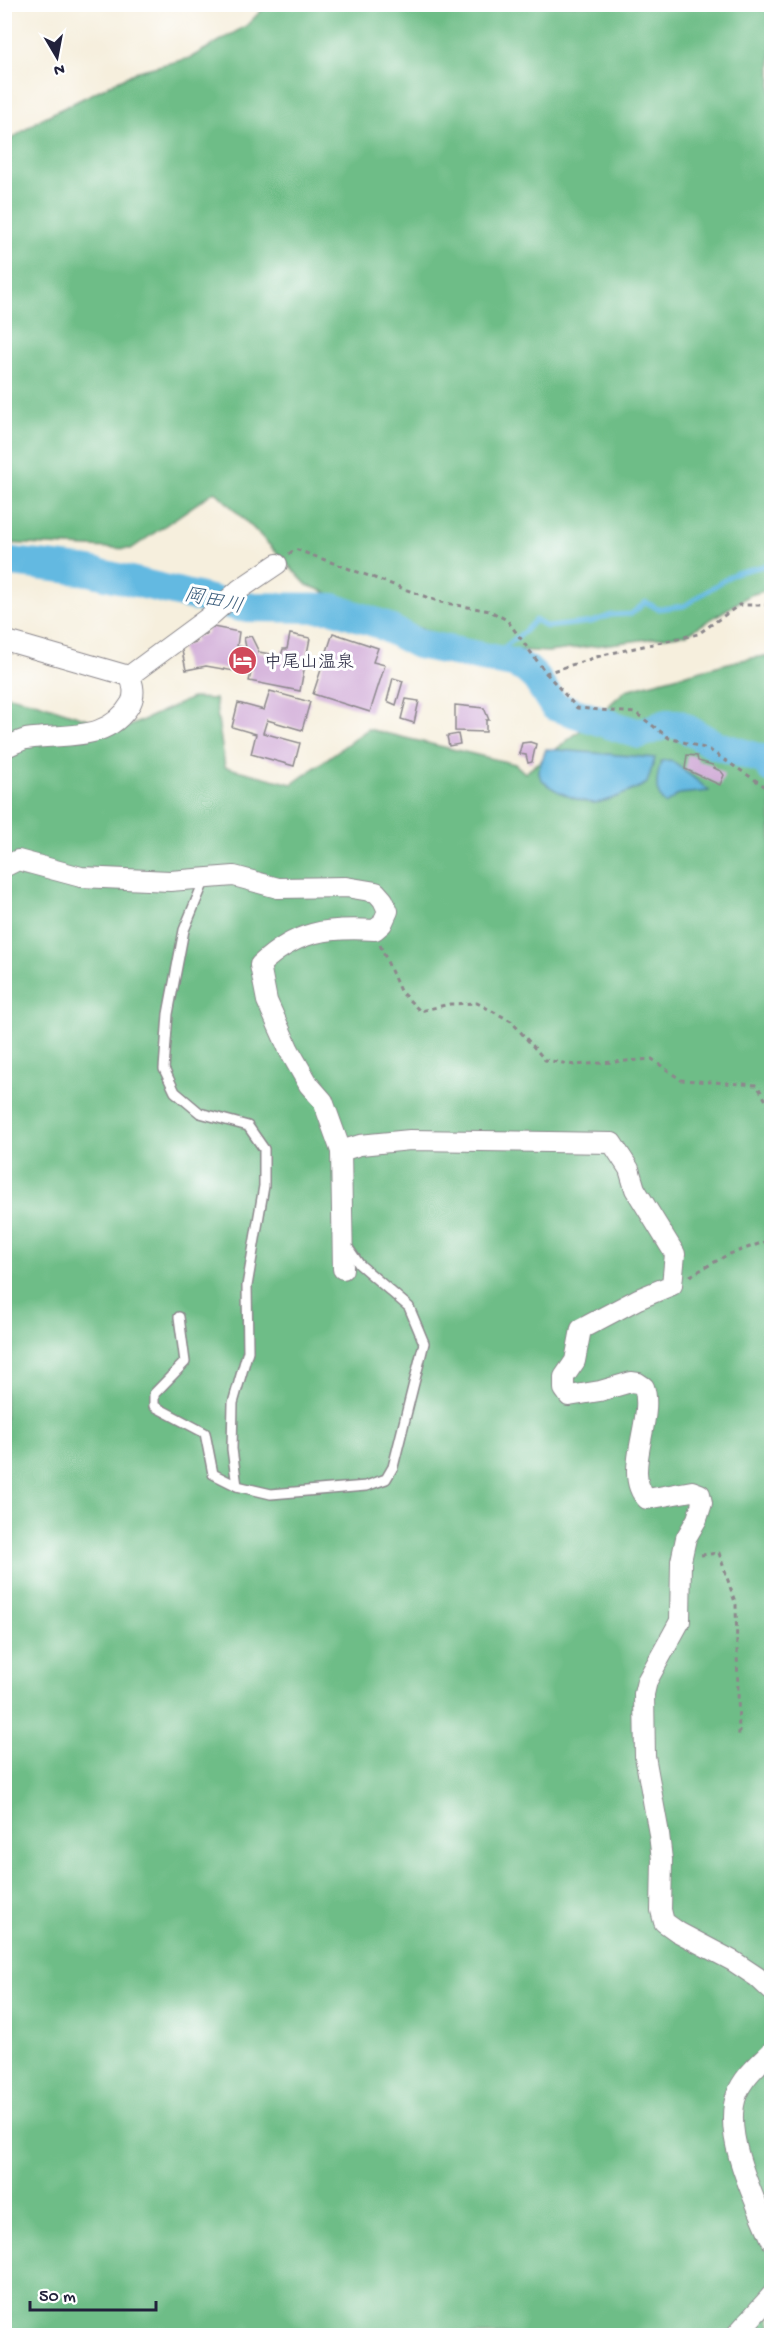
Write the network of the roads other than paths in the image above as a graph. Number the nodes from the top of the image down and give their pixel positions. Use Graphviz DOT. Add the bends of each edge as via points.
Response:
graph roads {
  1 [pos="277,564"];
  2 [pos="4,640"];
  3 [pos="129,676"];
  4 [pos="4,748"];
  5 [pos="4,867"];
  6 [pos="205,878"];
  7 [pos="341,1151"];
  8 [pos="343,1239"];
  9 [pos="343,1269"];
  10 [pos="179,1317"];
  11 [pos="237,1486"];
  12 [pos="771,1991"];
  13 [pos="771,2051"];
  14 [pos="771,2241"];
  15 [pos="771,2295"];
  16 [pos="735,2336"];
  1 -- 3 [label="street"];
  2 -- 3 [label="street"];
  3 -- 4 [label="street" via="134,698 115,722 90,734 24,740"];
  5 -- 6 [label="street" via="18,860 81,878"];
  6 -- 7 [label="street" via="234,876 278,888 346,887 376,892 383,900 388,911 375,930 318,931 276,950 260,965 267,1001 289,1050 323,1101"];
  6 -- 11 [label="lane" via="184,930 168,1014 164,1069 175,1092 200,1113 248,1126 264,1149 264,1186 247,1286 248,1351 234,1402 232,1449"];
  7 -- 8 [label="street"];
  7 -- 12 [label="street" via="410,1140 612,1143 629,1169 635,1190 675,1254 672,1286 581,1329 575,1361 563,1383 569,1396 631,1382 645,1387 648,1402 638,1456 641,1494 647,1499 692,1491 700,1494 702,1503 682,1557 680,1621 647,1681 644,1694 645,1756 662,1860 661,1910 664,1922 734,1961"];
  8 -- 9 [label="street"];
  8 -- 11 [label="lane" via="359,1264 409,1307 424,1343 393,1467 386,1479 366,1486 271,1494"];
  10 -- 11 [label="lane" via="185,1362 154,1394 154,1406 204,1433 213,1474"];
  13 -- 14 [label="street" via="747,2076 738,2092 734,2115 740,2162"];
  15 -- 16 [label="street"];
}
